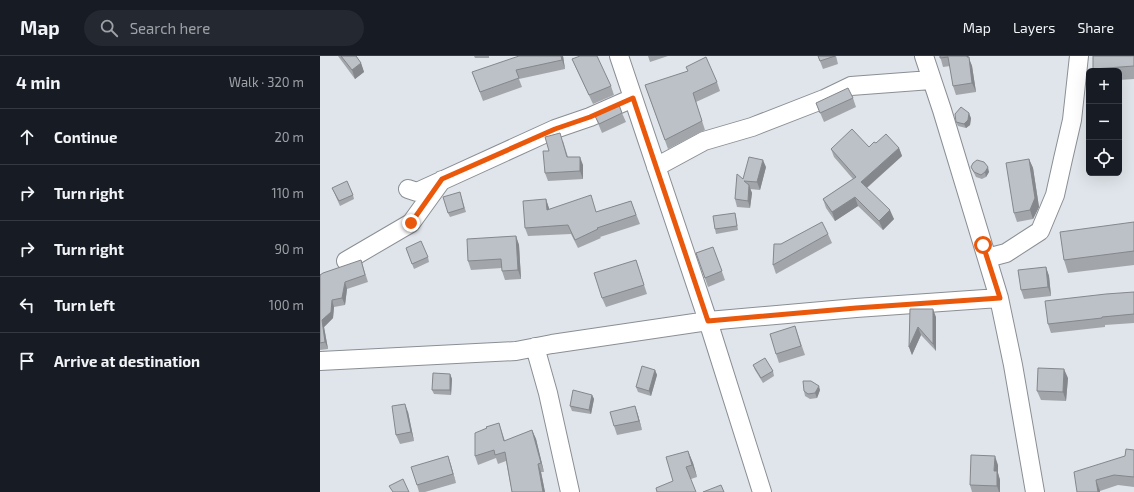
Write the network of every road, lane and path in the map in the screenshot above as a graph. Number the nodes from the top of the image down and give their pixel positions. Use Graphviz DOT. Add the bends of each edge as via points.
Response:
graph roads {
  1 [pos="619,56"];
  2 [pos="924,56"];
  3 [pos="1079,56"];
  4 [pos="931,80"];
  5 [pos="633,98"];
  6 [pos="656,167"];
  7 [pos="442,179"];
  8 [pos="408,189"];
  9 [pos="987,258"];
  10 [pos="346,261"];
  11 [pos="1000,298"];
  12 [pos="708,321"];
  13 [pos="534,347"];
  14 [pos="320,361"];
  15 [pos="570,492"];
  16 [pos="762,492"];
  17 [pos="1035,492"];
  1 -- 5 [label="street"];
  2 -- 4 [label="street"];
  3 -- 9 [label="street" via="1072,120 1055,195 1040,231 1006,253"];
  4 -- 6 [label="street" via="851,86 824,100 752,127 704,141"];
  4 -- 9 [label="street"];
  5 -- 6 [label="street"];
  5 -- 7 [label="street" via="549,131"];
  6 -- 12 [label="street"];
  7 -- 8 [label="street" via="417,192"];
  7 -- 10 [label="street" via="411,223"];
  9 -- 11 [label="street"];
  11 -- 12 [label="street"];
  11 -- 17 [label="street"];
  12 -- 13 [label="street"];
  12 -- 16 [label="street"];
  13 -- 14 [label="street" via="516,351"];
  13 -- 15 [label="street" via="548,393"];
}
